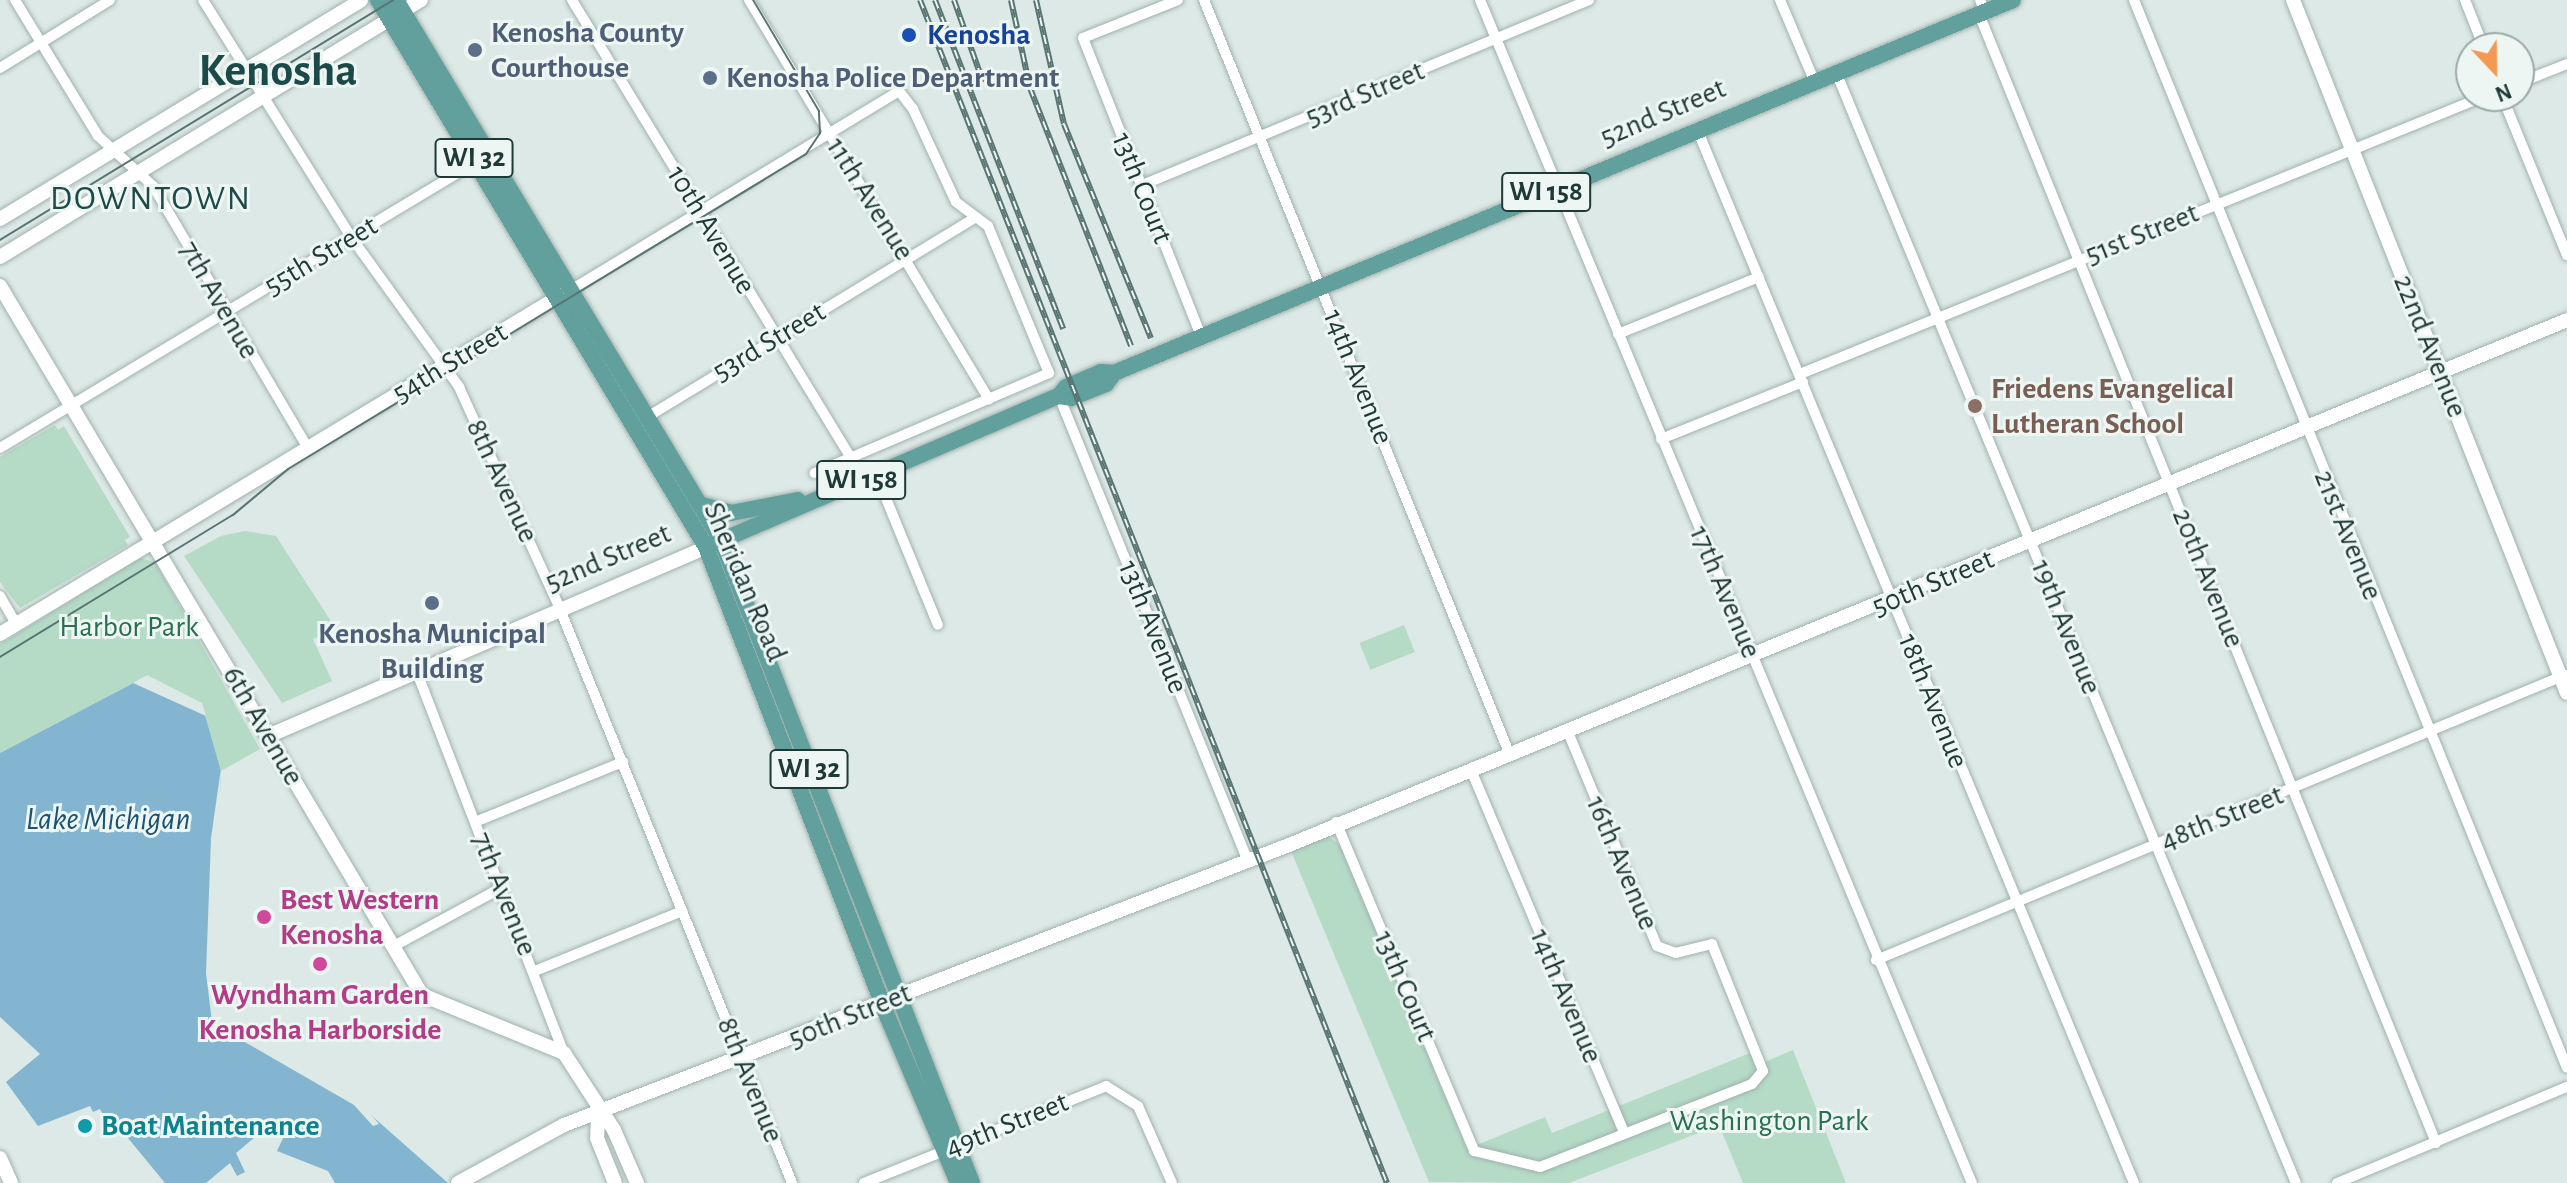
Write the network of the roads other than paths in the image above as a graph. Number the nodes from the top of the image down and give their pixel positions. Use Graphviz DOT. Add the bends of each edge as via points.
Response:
graph roads {
  1 [pos="15,0"];
  2 [pos="110,0"];
  3 [pos="203,0"];
  4 [pos="361,0"];
  5 [pos="378,0"];
  6 [pos="421,0"];
  7 [pos="572,0"];
  8 [pos="749,0"];
  9 [pos="1178,0"];
  10 [pos="1204,0"];
  11 [pos="1480,0"];
  12 [pos="1589,0"];
  13 [pos="1780,0"];
  14 [pos="2013,0"];
  15 [pos="2134,0"];
  16 [pos="2293,0"];
  17 [pos="2465,0"];
  18 [pos="1981,9"];
  19 [pos="396,10"];
  20 [pos="2478,32"];
  21 [pos="1496,39"];
  22 [pos="41,43"];
  23 [pos="2567,64"];
  24 [pos="0,68"];
  25 [pos="246,70"];
  26 [pos="1836,72"];
  27 [pos="2535,77"];
  28 [pos="1814,80"];
  29 [pos="263,98"];
  30 [pos="2455,108"];
  31 [pos="2509,112"];
  32 [pos="1697,129"];
  33 [pos="829,134"];
  34 [pos="1261,138"];
  35 [pos="2352,147"];
  36 [pos="114,150"];
  37 [pos="476,162"];
  38 [pos="139,172"];
  39 [pos="1140,186"];
  40 [pos="1555,188"];
  41 [pos="2216,203"];
  42 [pos="700,212"];
  43 [pos="0,219"];
  44 [pos="973,219"];
  45 [pos="351,237"];
  46 [pos="2567,255"];
  47 [pos="0,257"];
  48 [pos="907,260"];
  49 [pos="2079,260"];
  50 [pos="1759,277"];
  51 [pos="0,286"];
  52 [pos="1321,287"];
  53 [pos="564,294"];
  54 [pos="227,312"];
  55 [pos="1941,317"];
  56 [pos="2567,320"];
  57 [pos="1618,334"];
  58 [pos="1201,336"];
  59 [pos="777,337"];
  60 [pos="444,367"];
  61 [pos="2439,369"];
  62 [pos="1801,378"];
  63 [pos="1059,396"];
  64 [pos="989,399"];
  65 [pos="71,405"];
  66 [pos="649,416"];
  67 [pos="2304,425"];
  68 [pos="1661,439"];
  69 [pos="0,448"];
  70 [pos="308,448"];
  71 [pos="851,458"];
  72 [pos="814,473"];
  73 [pos="876,474"];
  74 [pos="2170,482"];
  75 [pos="827,494"];
  76 [pos="702,505"];
  77 [pos="154,540"];
  78 [pos="2032,541"];
  79 [pos="714,544"];
  80 [pos="0,596"];
  81 [pos="1891,600"];
  82 [pos="560,609"];
  83 [pos="16,624"];
  84 [pos="938,625"];
  85 [pos="0,634"];
  86 [pos="1752,658"];
  87 [pos="416,670"];
  88 [pos="2564,676"];
  89 [pos="2567,693"];
  90 [pos="2428,731"];
  91 [pos="1568,732"];
  92 [pos="268,736"];
  93 [pos="1510,755"];
  94 [pos="623,762"];
  95 [pos="1471,770"];
  96 [pos="2293,791"];
  97 [pos="475,822"];
  98 [pos="1336,822"];
  99 [pos="2153,845"];
  100 [pos="1246,857"];
  101 [pos="501,888"];
  102 [pos="2016,904"];
  103 [pos="682,911"];
  104 [pos="392,947"];
  105 [pos="1876,960"];
  106 [pos="535,971"];
  107 [pos="890,1000"];
  108 [pos="564,1053"];
  109 [pos="742,1059"];
  110 [pos="2567,1068"];
  111 [pos="2567,1087"];
  112 [pos="598,1114"];
  113 [pos="1624,1133"];
  114 [pos="2436,1143"];
  115 [pos="951,1147"];
  116 [pos="0,1158"];
  117 [pos="11,1183"];
  118 [pos="458,1183"];
  119 [pos="615,1183"];
  120 [pos="637,1183"];
  121 [pos="792,1183"];
  122 [pos="864,1183"];
  123 [pos="958,1183"];
  124 [pos="972,1183"];
  125 [pos="1172,1183"];
  126 [pos="1972,1183"];
  127 [pos="2134,1183"];
  128 [pos="2296,1183"];
  129 [pos="2339,1183"];
  1 -- 22 [label="street, 7th Avenue"];
  2 -- 22 [label="street"];
  3 -- 25 [label="street, 8th Avenue"];
  4 -- 25 [label="street"];
  5 -- 19 [label="main road, Sheridan Road / WI 32"];
  6 -- 19 [label="street"];
  7 -- 42 [label="street, 10th Avenue"];
  8 -- 33 [label="street, 11th Avenue"];
  9 -- 39 [label="street, 13th Court" via="1083,38"];
  10 -- 34 [label="street, 14th Avenue"];
  11 -- 21 [label="street, 17th Avenue"];
  12 -- 21 [label="street, 53rd Street"];
  13 -- 28 [label="street"];
  14 -- 18 [label="main road, 52nd Street / WI 158"];
  15 -- 41 [label="street, 21st Avenue"];
  16 -- 35 [label="street, 22nd Avenue"];
  17 -- 20 [label="street"];
  18 -- 26 [label="main road, 52nd Street / WI 158"];
  18 -- 49 [label="street, 20th Avenue"];
  19 -- 29 [label="street"];
  19 -- 37 [label="main road, Sheridan Road / WI 32"];
  19 -- 53 [label="main road, Sheridan Road / WI 32"];
  21 -- 34 [label="street, 53rd Street"];
  21 -- 40 [label="street, 17th Avenue"];
  22 -- 24 [label="street"];
  22 -- 36 [label="street, 7th Avenue" via="98,136"];
  23 -- 27 [label="street"];
  25 -- 29 [label="street, 8th Avenue"];
  25 -- 36 [label="street"];
  26 -- 28 [label="main road, 52nd Street / WI 158"];
  26 -- 55 [label="street, 19th Avenue"];
  28 -- 32 [label="main road, 52nd Street / WI 158"];
  29 -- 38 [label="street"];
  29 -- 45 [label="street, 8th Avenue"];
  30 -- 35 [label="street, 51st Street"];
  31 -- 46 [label="street"];
  32 -- 40 [label="main road, 52nd Street / WI 158"];
  32 -- 50 [label="street, 18th Avenue"];
  33 -- 42 [label="street, 54th Street"];
  33 -- 44 [label="street, 54th Street" via="899,91 913,109 956,202"];
  33 -- 48 [label="street, 11th Avenue"];
  34 -- 39 [label="street, 53rd Street"];
  34 -- 52 [label="street, 14th Avenue"];
  35 -- 41 [label="street, 51st Street"];
  35 -- 61 [label="street, 22nd Avenue"];
  36 -- 38 [label="street, 7th Avenue"];
  36 -- 43 [label="street"];
  37 -- 45 [label="street, 55th Street"];
  37 -- 53 [label="main road, Sheridan Road / WI 32"];
  38 -- 47 [label="street"];
  38 -- 54 [label="street, 7th Avenue" via="153,186"];
  39 -- 58 [label="street, 13th Court"];
  40 -- 52 [label="main road, 52nd Street / WI 158"];
  40 -- 57 [label="street, 17th Avenue"];
  41 -- 49 [label="street, 51st Street"];
  41 -- 67 [label="street, 21st Avenue"];
  42 -- 53 [label="street, 54th Street"];
  42 -- 59 [label="street, 10th Avenue"];
  44 -- 48 [label="street, 53rd Street"];
  44 -- 64 [label="street" via="988,226 1049,373"];
  45 -- 54 [label="street, 55th Street"];
  45 -- 60 [label="street, 8th Avenue"];
  48 -- 59 [label="street, 53rd Street"];
  48 -- 64 [label="street, 11th Avenue"];
  49 -- 55 [label="street, 51st Street"];
  49 -- 74 [label="street, 20th Avenue"];
  50 -- 57 [label="street"];
  50 -- 62 [label="street, 18th Avenue"];
  51 -- 65 [label="street, 6th Avenue"];
  52 -- 58 [label="main road, 52nd Street / WI 158"];
  52 -- 93 [label="street, 14th Avenue"];
  53 -- 60 [label="street, 54th Street"];
  53 -- 66 [label="main road, Sheridan Road / WI 32"];
  53 -- 79 [label="main road, Sheridan Road / WI 32"];
  54 -- 65 [label="street, 55th Street"];
  54 -- 70 [label="street, 7th Avenue"];
  55 -- 62 [label="street, 51st Street"];
  55 -- 78 [label="street, 19th Avenue"];
  56 -- 61 [label="street, 50th Street"];
  57 -- 68 [label="street, 17th Avenue"];
  58 -- 63 [label="main road, 52nd Street / WI 158" via="1114,373 1095,389 1071,398"];
  59 -- 66 [label="street, 53rd Street"];
  59 -- 71 [label="street, 10th Avenue"];
  60 -- 70 [label="street, 54th Street"];
  60 -- 82 [label="street, 8th Avenue" via="459,387"];
  61 -- 67 [label="street, 50th Street"];
  61 -- 88 [label="street, 22nd Avenue"];
  62 -- 68 [label="street, 51st Street"];
  62 -- 81 [label="street, 18th Avenue"];
  63 -- 73 [label="main road, 52nd Street / WI 158"];
  63 -- 100 [label="street, 13th Avenue"];
  64 -- 71 [label="street"];
  65 -- 69 [label="street, 55th Street"];
  65 -- 77 [label="street, 6th Avenue"];
  66 -- 76 [label="main road, Sheridan Road / WI 32"];
  67 -- 74 [label="street, 50th Street"];
  67 -- 90 [label="street, 21st Avenue"];
  68 -- 86 [label="street, 17th Avenue"];
  70 -- 77 [label="street, 54th Street"];
  71 -- 72 [label="street"];
  73 -- 75 [label="main road, 52nd Street / WI 158"];
  73 -- 84 [label="street"];
  74 -- 78 [label="street, 50th Street"];
  74 -- 96 [label="street, 20th Avenue"];
  75 -- 76 [label="main road" via="731,513"];
  75 -- 79 [label="main road, 52nd Street / WI 158"];
  76 -- 79 [label="main road, Sheridan Road / WI 32"];
  77 -- 83 [label="street, 54th Street"];
  77 -- 92 [label="street, 6th Avenue"];
  78 -- 81 [label="street, 50th Street"];
  78 -- 99 [label="street, 19th Avenue"];
  79 -- 82 [label="street, 52nd Street"];
  79 -- 107 [label="main road, Sheridan Road / WI 32"];
  80 -- 83 [label="street"];
  81 -- 86 [label="street, 50th Street"];
  81 -- 102 [label="street, 18th Avenue"];
  82 -- 87 [label="street, 52nd Street"];
  82 -- 94 [label="street, 8th Avenue"];
  83 -- 85 [label="street, 54th Street"];
  86 -- 91 [label="street, 50th Street"];
  86 -- 105 [label="street, 17th Avenue"];
  87 -- 92 [label="street, 52nd Street"];
  87 -- 97 [label="street, 7th Avenue"];
  88 -- 89 [label="street, 22nd Avenue"];
  88 -- 90 [label="street, 48th Street"];
  90 -- 96 [label="street, 48th Street"];
  90 -- 110 [label="street, 21st Avenue"];
  91 -- 93 [label="street, 50th Street"];
  91 -- 113 [label="street, 16th Avenue" via="1657,946 1676,953 1712,944 1763,1071 1752,1084"];
  92 -- 104 [label="street, 6th Avenue"];
  93 -- 95 [label="street, 50th Street"];
  94 -- 97 [label="street"];
  94 -- 103 [label="street, 8th Avenue"];
  95 -- 98 [label="street, 50th Street"];
  95 -- 113 [label="street, 14th Avenue"];
  96 -- 99 [label="street, 48th Street"];
  96 -- 114 [label="street, 20th Avenue"];
  97 -- 101 [label="street, 7th Avenue"];
  98 -- 100 [label="street, 50th Street" via="1274,841"];
  98 -- 113 [label="street, 13th Court" via="1474,1151 1540,1167"];
  99 -- 102 [label="street, 48th Street"];
  99 -- 128 [label="street, 19th Avenue"];
  100 -- 107 [label="street, 50th Street"];
  101 -- 104 [label="street"];
  101 -- 106 [label="street, 7th Avenue"];
  102 -- 105 [label="street, 48th Street"];
  102 -- 127 [label="street, 18th Avenue"];
  103 -- 106 [label="street"];
  103 -- 109 [label="street, 8th Avenue"];
  104 -- 108 [label="street, 6th Avenue" via="422,995"];
  105 -- 126 [label="street, 17th Avenue"];
  106 -- 108 [label="street, 7th Avenue"];
  107 -- 109 [label="street, 50th Street"];
  107 -- 115 [label="main road, Sheridan Road / WI 32"];
  108 -- 112 [label="street, 7th Avenue" via="576,1065"];
  109 -- 112 [label="street, 50th Street"];
  109 -- 121 [label="street, 8th Avenue"];
  111 -- 114 [label="street"];
  112 -- 118 [label="street, 50th Street"];
  112 -- 119 [label="street, 7th Avenue" via="597,1138"];
  112 -- 120 [label="street, 7th Avenue" via="614,1130"];
  114 -- 129 [label="street"];
  115 -- 122 [label="street, 49th Street"];
  115 -- 123 [label="main road, Sheridan Road / WI 32"];
  115 -- 124 [label="main road, Sheridan Road / WI 32"];
  115 -- 125 [label="street, 49th Street" via="1106,1086 1138,1106"];
  116 -- 117 [label="street"];
}
